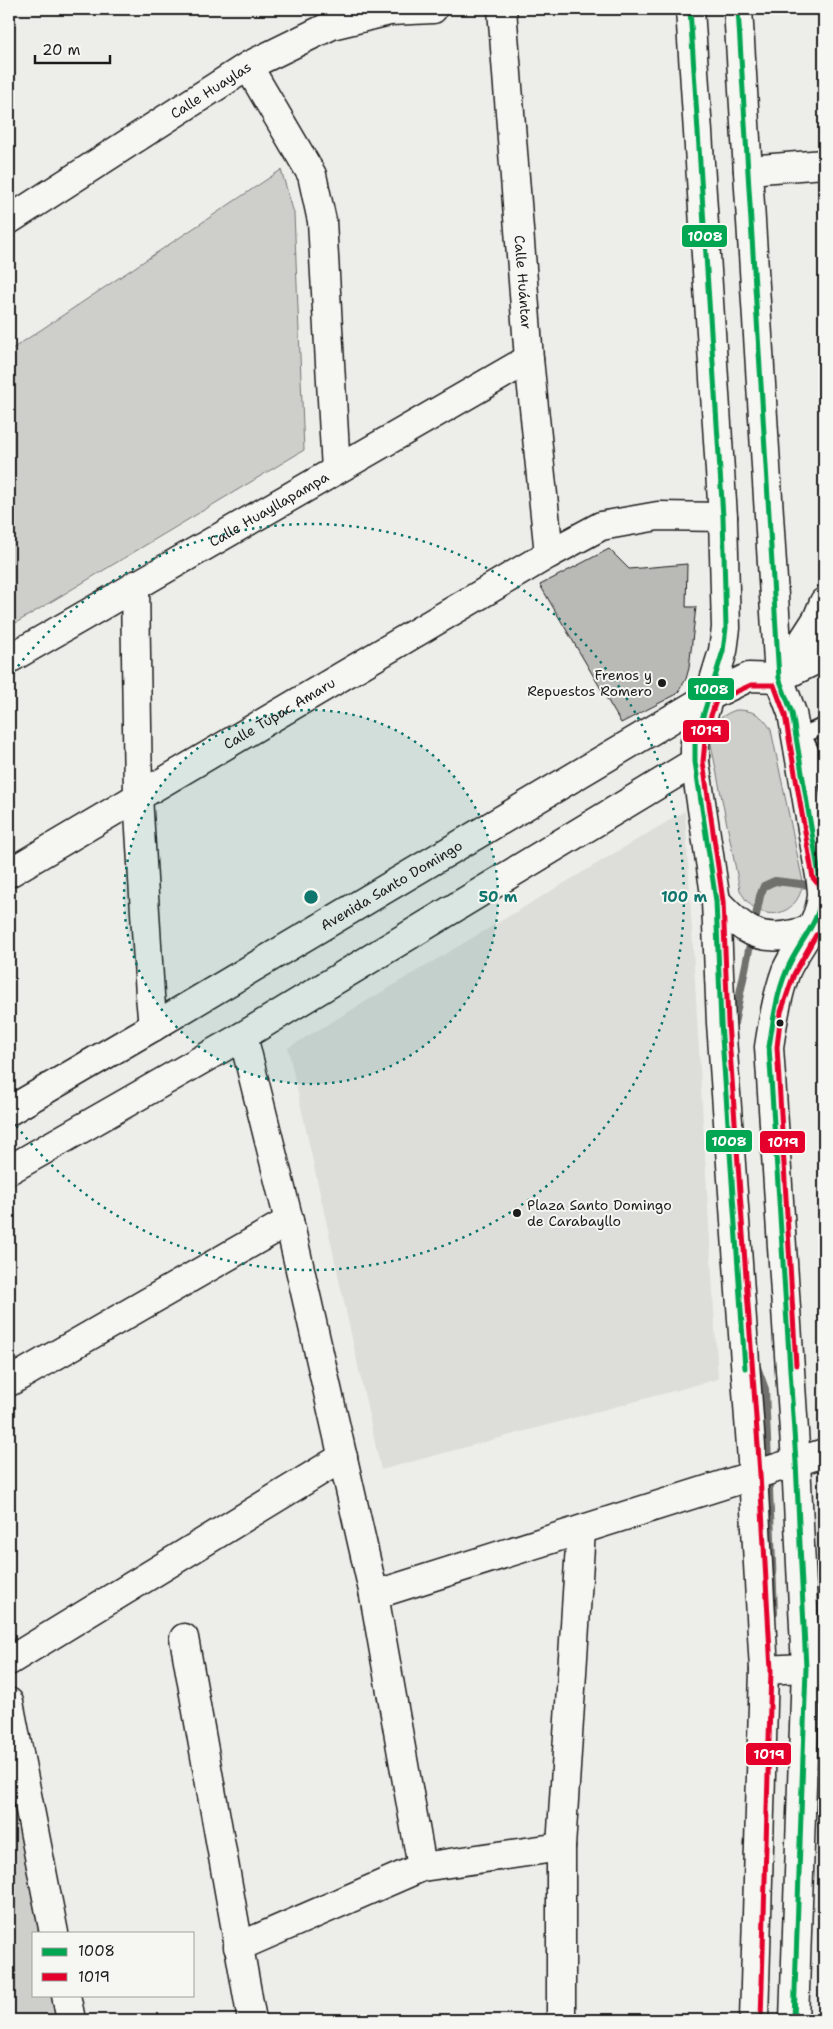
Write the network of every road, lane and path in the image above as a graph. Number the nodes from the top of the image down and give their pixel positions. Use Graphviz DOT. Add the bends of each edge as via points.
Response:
graph roads {
  1 [pos="434,9"];
  2 [pos="502,9"];
  3 [pos="690,9"];
  4 [pos="738,9"];
  5 [pos="248,66"];
  6 [pos="824,164"];
  7 [pos="748,170"];
  8 [pos="9,220"];
  9 [pos="529,359"];
  10 [pos="336,470"];
  11 [pos="723,517"];
  12 [pos="548,554"];
  13 [pos="134,585"];
  14 [pos="824,602"];
  15 [pos="824,656"];
  16 [pos="9,659"];
  17 [pos="779,678"];
  18 [pos="710,696"];
  19 [pos="798,724"];
  20 [pos="824,726"];
  21 [pos="695,762"];
  22 [pos="824,778"];
  23 [pos="138,796"];
  24 [pos="9,872"];
  25 [pos="822,875"];
  26 [pos="716,901"];
  27 [pos="818,926"];
  28 [pos="153,1027"];
  29 [pos="243,1036"];
  30 [pos="9,1111"];
  31 [pos="9,1170"];
  32 [pos="289,1221"];
  33 [pos="9,1382"];
  34 [pos="824,1453"];
  35 [pos="343,1457"];
  36 [pos="796,1462"];
  37 [pos="753,1475"];
  38 [pos="581,1530"];
  39 [pos="374,1595"];
  40 [pos="184,1638"];
  41 [pos="9,1661"];
  42 [pos="815,1667"];
  43 [pos="764,1670"];
  44 [pos="9,1702"];
  45 [pos="561,1847"];
  46 [pos="422,1867"];
  47 [pos="54,1932"];
  48 [pos="238,1947"];
  49 [pos="66,1996"];
  50 [pos="71,2020"];
  51 [pos="252,2020"];
  52 [pos="561,2020"];
  53 [pos="754,2020"];
  54 [pos="794,2020"];
  1 -- 5 [label="street, Calle Huaylas" via="390,11 332,24"];
  2 -- 9 [label="street, Calle Huántar"];
  3 -- 11 [label="street"];
  4 -- 7 [label="street"];
  5 -- 8 [label="street, Calle Huaylas"];
  5 -- 10 [label="street" via="312,175 322,221"];
  6 -- 7 [label="street"];
  7 -- 17 [label="street"];
  9 -- 10 [label="street, Calle Huayllapampa"];
  9 -- 12 [label="street, Calle Huántar"];
  10 -- 13 [label="street, Calle Huayllapampa"];
  11 -- 12 [label="street, Calle Túpac Amaru" via="658,516 601,526"];
  11 -- 18 [label="street" via="726,628"];
  12 -- 23 [label="street, Calle Túpac Amaru"];
  13 -- 16 [label="street, Calle Huayllapampa"];
  13 -- 23 [label="street"];
  14 -- 17 [label="street" via="817,619"];
  15 -- 17 [label="street"];
  17 -- 18 [label="street, Avenida Santo Domingo" via="749,677"];
  17 -- 19 [label="street"];
  18 -- 21 [label="street" via="695,742"];
  18 -- 28 [label="street, Avenida Santo Domingo"];
  19 -- 20 [label="lane"];
  19 -- 22 [label="lane"];
  19 -- 25 [label="street"];
  21 -- 26 [label="street"];
  21 -- 29 [label="street"];
  23 -- 24 [label="street, Calle Túpac Amaru"];
  23 -- 28 [label="street"];
  25 -- 27 [label="street"];
  26 -- 27 [label="street" via="743,927 762,936 789,935"];
  26 -- 37 [label="street" via="721,1032"];
  27 -- 36 [label="street" via="787,970 774,1010 769,1047"];
  28 -- 30 [label="street, Avenida Santo Domingo"];
  29 -- 31 [label="street"];
  29 -- 32 [label="street"];
  32 -- 33 [label="street"];
  32 -- 35 [label="street"];
  34 -- 36 [label="street"];
  35 -- 39 [label="street"];
  35 -- 41 [label="street"];
  36 -- 37 [label="street"];
  36 -- 42 [label="street"];
  37 -- 38 [label="street"];
  37 -- 43 [label="street"];
  38 -- 39 [label="street"];
  38 -- 45 [label="street"];
  39 -- 46 [label="street"];
  40 -- 48 [label="street"];
  42 -- 43 [label="street"];
  42 -- 54 [label="street"];
  43 -- 53 [label="street"];
  44 -- 47 [label="street"];
  45 -- 46 [label="street"];
  45 -- 52 [label="street"];
  46 -- 48 [label="street"];
  48 -- 51 [label="street"];
  49 -- 50 [label="street"];
}
